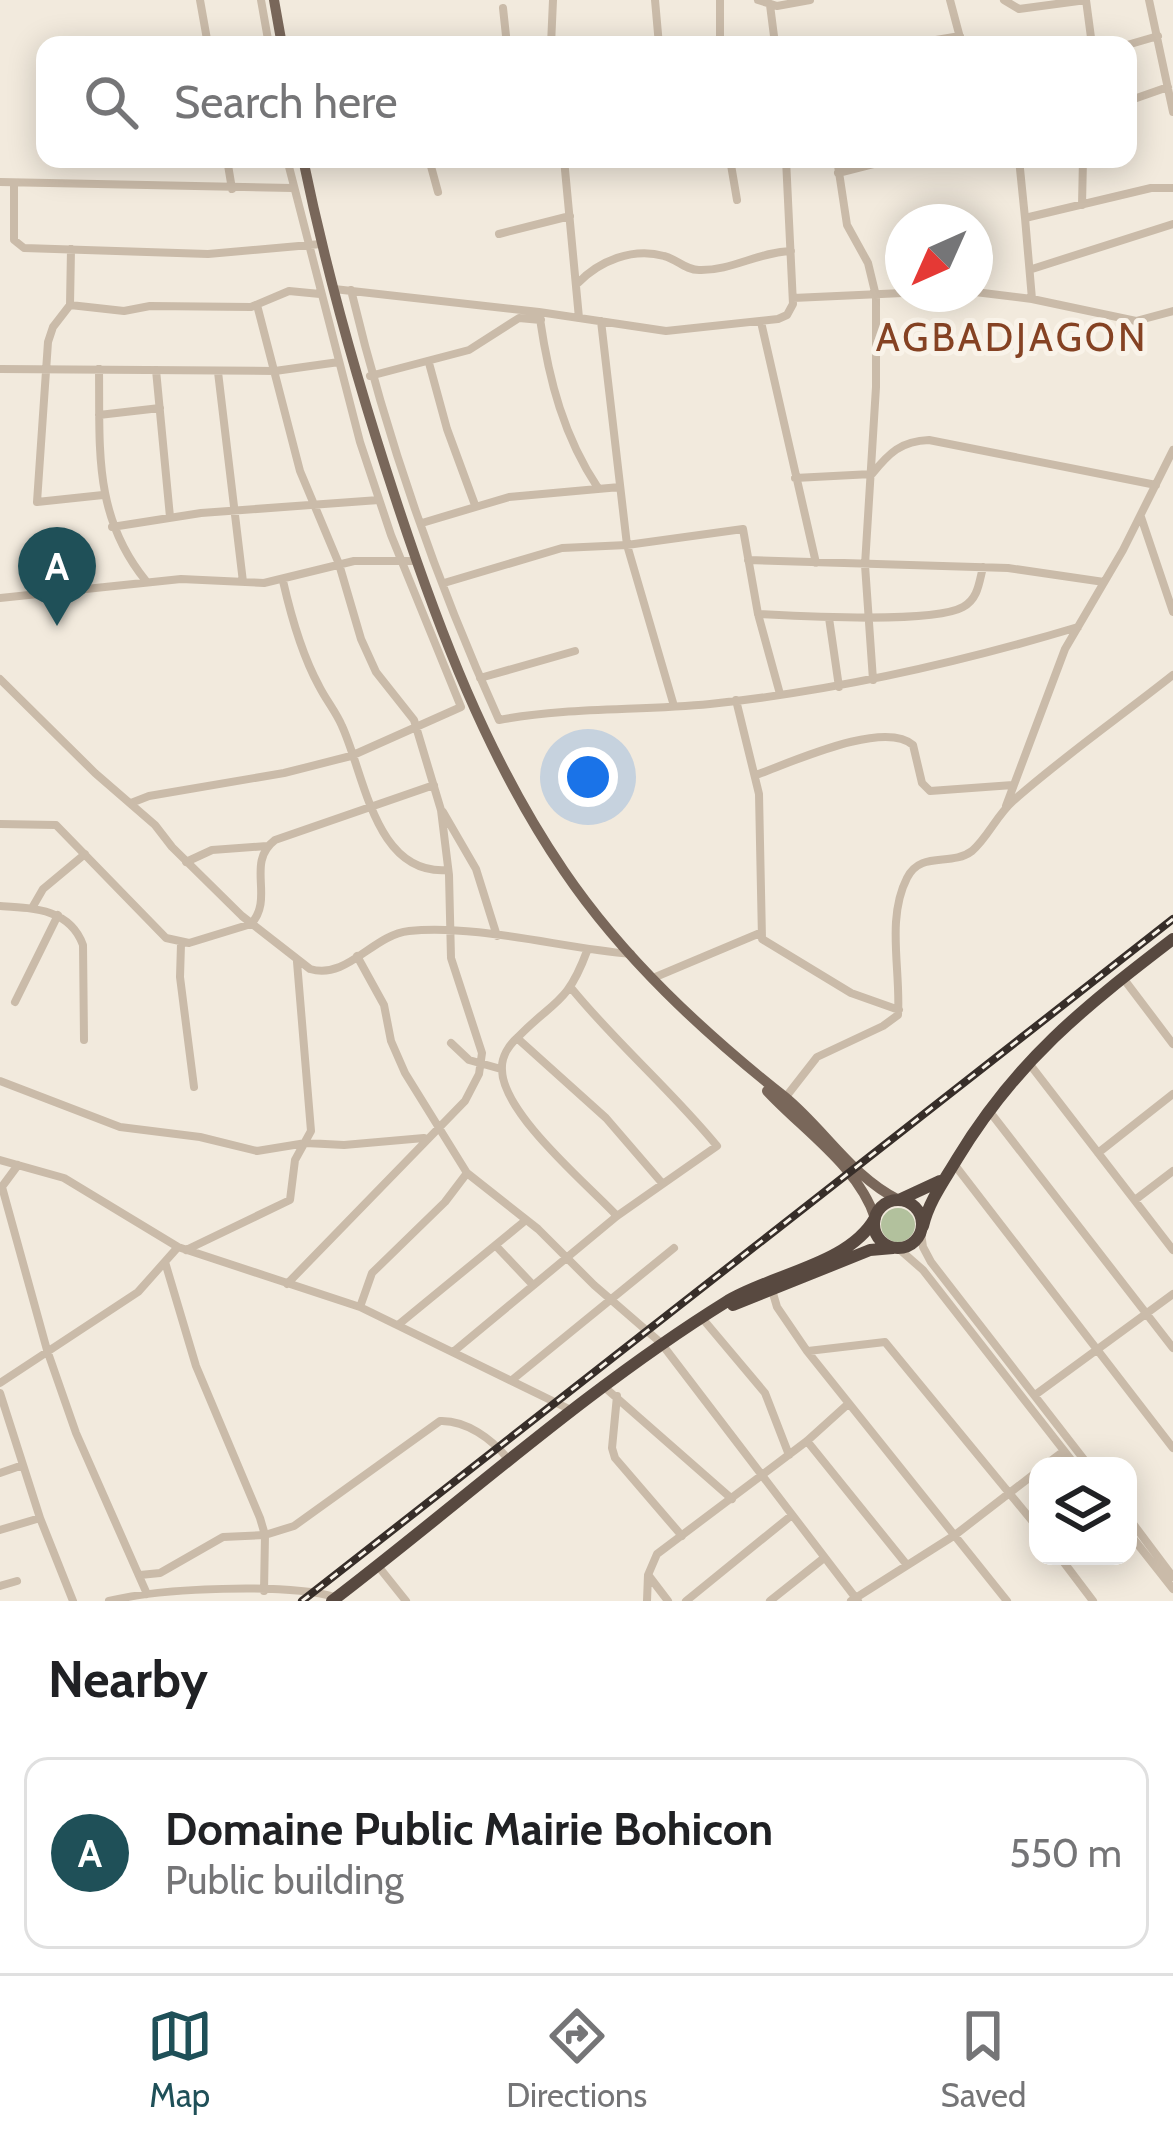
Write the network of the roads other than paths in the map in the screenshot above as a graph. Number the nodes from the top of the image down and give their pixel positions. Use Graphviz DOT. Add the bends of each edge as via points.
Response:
graph roads {
  1 [pos="200,0"];
  2 [pos="261,0"];
  3 [pos="274,0"];
  4 [pos="553,0"];
  5 [pos="655,0"];
  6 [pos="720,0"];
  7 [pos="758,0"];
  8 [pos="810,0"];
  9 [pos="950,0"];
  10 [pos="1004,0"];
  11 [pos="1086,0"];
  12 [pos="1149,0"];
  13 [pos="769,3"];
  14 [pos="503,8"];
  15 [pos="206,36"];
  16 [pos="267,36"];
  17 [pos="280,36"];
  18 [pos="506,36"];
  19 [pos="551,36"];
  20 [pos="657,36"];
  21 [pos="720,36"];
  22 [pos="774,36"];
  23 [pos="960,36"];
  24 [pos="1091,36"];
  25 [pos="1158,36"];
  26 [pos="1137,42"];
  27 [pos="1168,87"];
  28 [pos="1137,97"];
  29 [pos="1173,112"];
  30 [pos="228,168"];
  31 [pos="289,168"];
  32 [pos="305,168"];
  33 [pos="431,168"];
  34 [pos="565,168"];
  35 [pos="731,168"];
  36 [pos="786,168"];
  37 [pos="838,168"];
  38 [pos="858,168"];
  39 [pos="1019,168"];
  40 [pos="1083,168"];
  41 [pos="838,173"];
  42 [pos="0,182"];
  43 [pos="14,183"];
  44 [pos="292,188"];
  45 [pos="1173,188"];
  46 [pos="232,189"];
  47 [pos="438,192"];
  48 [pos="736,200"];
  49 [pos="1082,206"];
  50 [pos="570,216"];
  51 [pos="1025,218"];
  52 [pos="1173,224"];
  53 [pos="499,234"];
  54 [pos="321,244"];
  55 [pos="307,245"];
  56 [pos="71,249"];
  57 [pos="791,251"];
  58 [pos="1031,269"];
  59 [pos="578,283"];
  60 [pos="351,290"];
  61 [pos="326,291"];
  62 [pos="993,294"];
  63 [pos="885,295"];
  64 [pos="876,296"];
  65 [pos="793,298"];
  66 [pos="1032,299"];
  67 [pos="70,305"];
  68 [pos="257,305"];
  69 [pos="1173,311"];
  70 [pos="540,316"];
  71 [pos="579,318"];
  72 [pos="601,321"];
  73 [pos="761,322"];
  74 [pos="339,362"];
  75 [pos="429,363"];
  76 [pos="0,369"];
  77 [pos="46,369"];
  78 [pos="99,369"];
  79 [pos="156,370"];
  80 [pos="275,371"];
  81 [pos="218,372"];
  82 [pos="372,376"];
  83 [pos="357,377"];
  84 [pos="160,408"];
  85 [pos="99,415"];
  86 [pos="1173,450"];
  87 [pos="872,474"];
  88 [pos="795,478"];
  89 [pos="1156,485"];
  90 [pos="620,487"];
  91 [pos="598,488"];
  92 [pos="410,490"];
  93 [pos="394,493"];
  94 [pos="103,495"];
  95 [pos="379,500"];
  96 [pos="312,506"];
  97 [pos="475,506"];
  98 [pos="233,511"];
  99 [pos="170,517"];
  100 [pos="1141,517"];
  101 [pos="422,523"];
  102 [pos="112,527"];
  103 [pos="626,545"];
  104 [pos="748,560"];
  105 [pos="410,562"];
  106 [pos="816,562"];
  107 [pos="339,564"];
  108 [pos="865,565"];
  109 [pos="983,567"];
  110 [pos="283,581"];
  111 [pos="147,582"];
  112 [pos="243,582"];
  113 [pos="1104,582"];
  114 [pos="444,583"];
  115 [pos="0,598"];
  116 [pos="1173,612"];
  117 [pos="758,614"];
  118 [pos="866,617"];
  119 [pos="829,618"];
  120 [pos="1078,626"];
  121 [pos="575,651"];
  122 [pos="1173,676"];
  123 [pos="480,678"];
  124 [pos="0,679"];
  125 [pos="873,680"];
  126 [pos="839,687"];
  127 [pos="780,694"];
  128 [pos="736,700"];
  129 [pos="674,706"];
  130 [pos="499,720"];
  131 [pos="482,725"];
  132 [pos="417,729"];
  133 [pos="351,755"];
  134 [pos="755,775"];
  135 [pos="434,785"];
  136 [pos="1013,785"];
  137 [pos="130,803"];
  138 [pos="370,806"];
  139 [pos="1006,807"];
  140 [pos="441,810"];
  141 [pos="0,824"];
  142 [pos="267,846"];
  143 [pos="85,854"];
  144 [pos="186,862"];
  145 [pos="448,870"];
  146 [pos="0,906"];
  147 [pos="32,908"];
  148 [pos="58,915"];
  149 [pos="251,924"];
  150 [pos="447,930"];
  151 [pos="760,933"];
  152 [pos="497,936"];
  153 [pos="1173,939"];
  154 [pos="181,944"];
  155 [pos="587,951"];
  156 [pos="632,954"];
  157 [pos="357,956"];
  158 [pos="297,962"];
  159 [pos="653,978"];
  160 [pos="1123,978"];
  161 [pos="572,988"];
  162 [pos="15,1002"];
  163 [pos="898,1010"];
  164 [pos="517,1038"];
  165 [pos="84,1040"];
  166 [pos="451,1043"];
  167 [pos="1173,1044"];
  168 [pos="1027,1060"];
  169 [pos="483,1064"];
  170 [pos="501,1069"];
  171 [pos="753,1075"];
  172 [pos="0,1081"];
  173 [pos="194,1087"];
  174 [pos="1173,1094"];
  175 [pos="785,1098"];
  176 [pos="989,1111"];
  177 [pos="439,1125"];
  178 [pos="426,1138"];
  179 [pos="306,1143"];
  180 [pos="1098,1153"];
  181 [pos="0,1160"];
  182 [pos="18,1165"];
  183 [pos="950,1170"];
  184 [pos="1173,1171"];
  185 [pos="467,1173"];
  186 [pos="662,1183"];
  187 [pos="1,1187"];
  188 [pos="899,1200"];
  189 [pos="1135,1200"];
  190 [pos="617,1216"];
  191 [pos="875,1218"];
  192 [pos="526,1220"];
  193 [pos="922,1230"];
  194 [pos="497,1247"];
  195 [pos="674,1248"];
  196 [pos="182,1249"];
  197 [pos="896,1249"];
  198 [pos="1173,1250"];
  199 [pos="566,1256"];
  200 [pos="165,1262"];
  201 [pos="286,1284"];
  202 [pos="532,1284"];
  203 [pos="772,1290"];
  204 [pos="1173,1294"];
  205 [pos="611,1300"];
  206 [pos="360,1307"];
  207 [pos="1146,1313"];
  208 [pos="708,1314"];
  209 [pos="398,1325"];
  210 [pos="661,1343"];
  211 [pos="1173,1348"];
  212 [pos="1094,1349"];
  213 [pos="47,1350"];
  214 [pos="807,1351"];
  215 [pos="453,1352"];
  216 [pos="512,1380"];
  217 [pos="0,1383"];
  218 [pos="602,1385"];
  219 [pos="0,1393"];
  220 [pos="1035,1395"];
  221 [pos="617,1396"];
  222 [pos="848,1404"];
  223 [pos="571,1410"];
  224 [pos="4,1415"];
  225 [pos="807,1441"];
  226 [pos="1173,1448"];
  227 [pos="1064,1451"];
  228 [pos="789,1455"];
  229 [pos="1056,1457"];
  230 [pos="1069,1457"];
  231 [pos="1082,1457"];
  232 [pos="508,1459"];
  233 [pos="23,1465"];
  234 [pos="0,1473"];
  235 [pos="762,1476"];
  236 [pos="1029,1478"];
  237 [pos="1011,1492"];
  238 [pos="732,1499"];
  239 [pos="792,1515"];
  240 [pos="1029,1516"];
  241 [pos="40,1518"];
  242 [pos="1137,1528"];
  243 [pos="0,1530"];
  244 [pos="265,1534"];
  245 [pos="955,1535"];
  246 [pos="682,1536"];
  247 [pos="1137,1543"];
  248 [pos="824,1558"];
  249 [pos="907,1565"];
  250 [pos="1066,1565"];
  251 [pos="378,1566"];
  252 [pos="1169,1566"];
  253 [pos="140,1575"];
  254 [pos="648,1575"];
  255 [pos="1173,1576"];
  256 [pos="17,1581"];
  257 [pos="0,1586"];
  258 [pos="1173,1589"];
  259 [pos="264,1591"];
  260 [pos="147,1594"];
  261 [pos="334,1599"];
  262 [pos="855,1600"];
  263 [pos="73,1601"];
  264 [pos="109,1601"];
  265 [pos="406,1601"];
  266 [pos="647,1601"];
  267 [pos="668,1601"];
  268 [pos="686,1601"];
  269 [pos="770,1601"];
  270 [pos="1007,1601"];
  271 [pos="1093,1601"];
  1 -- 15 [label="street"];
  2 -- 16 [label="street"];
  3 -- 17 [label="main road"];
  4 -- 19 [label="street"];
  5 -- 20 [label="street"];
  6 -- 21 [label="street"];
  7 -- 13 [label="street"];
  8 -- 13 [label="street"];
  9 -- 23 [label="street"];
  10 -- 11 [label="street" via="1019,9"];
  11 -- 24 [label="street"];
  12 -- 25 [label="street"];
  13 -- 22 [label="street"];
  14 -- 18 [label="street"];
  25 -- 26 [label="street"];
  25 -- 27 [label="street"];
  27 -- 28 [label="street"];
  27 -- 29 [label="street"];
  30 -- 46 [label="street"];
  31 -- 44 [label="street"];
  32 -- 54 [label="main road"];
  33 -- 47 [label="street"];
  34 -- 50 [label="street"];
  35 -- 48 [label="street"];
  36 -- 57 [label="street"];
  37 -- 41 [label="street"];
  38 -- 41 [label="street"];
  39 -- 51 [label="street"];
  40 -- 49 [label="street"];
  41 -- 64 [label="street" via="847,225"];
  42 -- 43 [label="street"];
  43 -- 46 [label="street"];
  43 -- 56 [label="street" via="18,245"];
  44 -- 46 [label="street"];
  44 -- 55 [label="street"];
  45 -- 49 [label="street"];
  49 -- 51 [label="street"];
  50 -- 53 [label="street"];
  50 -- 59 [label="street"];
  51 -- 58 [label="street"];
  52 -- 58 [label="street"];
  54 -- 55 [label="street"];
  54 -- 61 [label="main road"];
  55 -- 56 [label="street" via="229,254"];
  55 -- 61 [label="street"];
  56 -- 67 [label="street"];
  57 -- 59 [label="street" via="696,270 663,255 620,257"];
  57 -- 65 [label="street"];
  58 -- 66 [label="street"];
  59 -- 71 [label="street"];
  60 -- 61 [label="street"];
  60 -- 70 [label="street"];
  60 -- 82 [label="street"];
  61 -- 68 [label="street" via="289,291"];
  61 -- 74 [label="street"];
  61 -- 83 [label="main road"];
  62 -- 66 [label="street"];
  63 -- 64 [label="street"];
  64 -- 65 [label="street"];
  64 -- 87 [label="street"];
  65 -- 73 [label="street" via="787,315"];
  66 -- 69 [label="street" via="1147,322"];
  67 -- 68 [label="street"];
  67 -- 77 [label="street" via="50,334"];
  68 -- 80 [label="street"];
  70 -- 71 [label="street"];
  70 -- 75 [label="street"];
  70 -- 91 [label="street" via="568,433"];
  71 -- 72 [label="street"];
  72 -- 73 [label="street" via="678,332"];
  72 -- 90 [label="street"];
  73 -- 88 [label="street"];
  74 -- 80 [label="street"];
  74 -- 95 [label="street"];
  75 -- 82 [label="street"];
  75 -- 97 [label="street"];
  76 -- 77 [label="street"];
  77 -- 78 [label="street"];
  77 -- 94 [label="street" via="37,502"];
  78 -- 79 [label="street"];
  78 -- 85 [label="street"];
  79 -- 81 [label="street"];
  79 -- 84 [label="street"];
  80 -- 81 [label="street"];
  80 -- 96 [label="street"];
  81 -- 98 [label="street"];
  82 -- 83 [label="street"];
  82 -- 92 [label="street"];
  83 -- 93 [label="main road"];
  84 -- 85 [label="street"];
  84 -- 99 [label="street"];
  85 -- 94 [label="street"];
  86 -- 89 [label="street"];
  87 -- 88 [label="street"];
  87 -- 89 [label="street" via="895,448 929,440"];
  87 -- 108 [label="street"];
  88 -- 106 [label="street"];
  89 -- 100 [label="street"];
  90 -- 91 [label="street"];
  90 -- 103 [label="street"];
  91 -- 97 [label="street"];
  92 -- 93 [label="street"];
  92 -- 101 [label="street"];
  93 -- 105 [label="main road"];
  94 -- 102 [label="street"];
  95 -- 96 [label="street"];
  95 -- 105 [label="street"];
  96 -- 98 [label="street"];
  96 -- 107 [label="street"];
  97 -- 101 [label="street"];
  98 -- 99 [label="street"];
  98 -- 112 [label="street"];
  99 -- 102 [label="street"];
  100 -- 113 [label="street"];
  100 -- 116 [label="street"];
  101 -- 114 [label="street"];
  102 -- 111 [label="street"];
  103 -- 104 [label="street" via="742,529"];
  103 -- 114 [label="street" via="540,552"];
  103 -- 129 [label="street"];
  104 -- 106 [label="street"];
  104 -- 117 [label="street"];
  105 -- 107 [label="street"];
  105 -- 131 [label="main road"];
  105 -- 132 [label="street" via="461,707"];
  106 -- 108 [label="street"];
  107 -- 110 [label="street"];
  107 -- 132 [label="street" via="368,658"];
  108 -- 109 [label="street"];
  108 -- 118 [label="street"];
  109 -- 113 [label="street"];
  109 -- 118 [label="street" via="975,596 957,610"];
  110 -- 112 [label="street"];
  110 -- 133 [label="street"];
  111 -- 112 [label="street"];
  111 -- 115 [label="street"];
  113 -- 120 [label="street"];
  114 -- 123 [label="street"];
  117 -- 119 [label="street"];
  117 -- 127 [label="street"];
  118 -- 119 [label="street"];
  118 -- 125 [label="street"];
  119 -- 126 [label="street"];
  120 -- 125 [label="street"];
  120 -- 136 [label="street"];
  121 -- 123 [label="street"];
  122 -- 139 [label="street"];
  123 -- 130 [label="street"];
  124 -- 137 [label="street"];
  125 -- 126 [label="street"];
  126 -- 127 [label="street"];
  127 -- 128 [label="street"];
  128 -- 129 [label="street"];
  128 -- 134 [label="street"];
  129 -- 130 [label="street"];
  130 -- 131 [label="street"];
  131 -- 156 [label="main road" via="561,867"];
  132 -- 133 [label="street"];
  132 -- 135 [label="street"];
  133 -- 137 [label="street"];
  133 -- 138 [label="street"];
  134 -- 136 [label="street" via="894,735 913,746 930,791"];
  134 -- 151 [label="street" via="764,861"];
  135 -- 138 [label="street"];
  135 -- 140 [label="street"];
  136 -- 139 [label="street"];
  137 -- 144 [label="street"];
  138 -- 142 [label="street"];
  138 -- 145 [label="street" via="413,865"];
  139 -- 163 [label="street" via="971,851 920,863 905,880 897,913"];
  140 -- 145 [label="street"];
  140 -- 152 [label="street" via="476,869"];
  141 -- 143 [label="street" via="56,825"];
  142 -- 144 [label="street" via="228,846"];
  142 -- 149 [label="street" via="259,863 263,905"];
  143 -- 147 [label="street"];
  143 -- 154 [label="street"];
  144 -- 149 [label="street"];
  145 -- 150 [label="street"];
  146 -- 147 [label="street"];
  147 -- 148 [label="street"];
  148 -- 162 [label="street"];
  148 -- 165 [label="street" via="83,945"];
  149 -- 154 [label="street"];
  149 -- 158 [label="street"];
  150 -- 152 [label="street"];
  150 -- 157 [label="street" via="405,931"];
  150 -- 169 [label="street"];
  151 -- 159 [label="street"];
  151 -- 163 [label="street" via="770,947 851,993"];
  152 -- 155 [label="street"];
  153 -- 160 [label="highway"];
  154 -- 173 [label="street"];
  155 -- 156 [label="street"];
  155 -- 161 [label="street"];
  156 -- 159 [label="main road"];
  157 -- 158 [label="street" via="330,972"];
  157 -- 177 [label="street" via="384,1005 399,1061"];
  158 -- 179 [label="street"];
  159 -- 171 [label="main road"];
  160 -- 167 [label="street"];
  160 -- 168 [label="highway"];
  161 -- 164 [label="street"];
  161 -- 186 [label="street" via="717,1146"];
  163 -- 175 [label="street" via="892,1021 817,1057"];
  164 -- 170 [label="street"];
  164 -- 186 [label="street" via="606,1118"];
  166 -- 169 [label="street"];
  168 -- 176 [label="highway"];
  168 -- 180 [label="street"];
  169 -- 170 [label="street"];
  169 -- 177 [label="street" via="465,1101"];
  170 -- 190 [label="street" via="524,1118"];
  171 -- 175 [label="main road"];
  171 -- 191 [label="main road" via="848,1174"];
  172 -- 179 [label="street" via="120,1127 257,1151"];
  174 -- 180 [label="street"];
  175 -- 188 [label="main road"];
  176 -- 183 [label="highway"];
  176 -- 207 [label="street"];
  177 -- 178 [label="street"];
  177 -- 185 [label="street"];
  178 -- 179 [label="street"];
  178 -- 201 [label="street"];
  179 -- 196 [label="street" via="290,1200"];
  180 -- 189 [label="street"];
  181 -- 182 [label="street"];
  182 -- 187 [label="street"];
  182 -- 196 [label="street" via="92,1192"];
  183 -- 188 [label="highway"];
  183 -- 193 [label="highway"];
  183 -- 212 [label="street"];
  184 -- 189 [label="street"];
  185 -- 192 [label="street"];
  185 -- 206 [label="street" via="372,1273"];
  186 -- 190 [label="street"];
  187 -- 213 [label="street"];
  188 -- 191 [label="highway"];
  188 -- 193 [label="highway" via="915,1206"];
  189 -- 198 [label="street"];
  190 -- 199 [label="street"];
  191 -- 197 [label="highway" via="877,1235"];
  191 -- 208 [label="highway" via="849,1247"];
  192 -- 194 [label="street"];
  192 -- 199 [label="street"];
  193 -- 197 [label="highway"];
  193 -- 220 [label="street" via="931,1262"];
  194 -- 202 [label="street"];
  194 -- 209 [label="street"];
  195 -- 205 [label="street"];
  196 -- 200 [label="street"];
  196 -- 201 [label="street"];
  197 -- 203 [label="highway" via="870,1250"];
  197 -- 227 [label="street" via="923,1270"];
  199 -- 202 [label="street"];
  199 -- 205 [label="street"];
  200 -- 213 [label="street" via="137,1292"];
  200 -- 244 [label="street" via="196,1366"];
  201 -- 206 [label="street"];
  202 -- 215 [label="street"];
  203 -- 208 [label="highway"];
  203 -- 214 [label="street"];
  204 -- 207 [label="street"];
  205 -- 210 [label="street"];
  205 -- 216 [label="street"];
  206 -- 209 [label="street"];
  207 -- 211 [label="street"];
  207 -- 212 [label="street"];
  208 -- 210 [label="highway"];
  208 -- 228 [label="street" via="765,1393"];
  209 -- 215 [label="street"];
  210 -- 218 [label="highway"];
  210 -- 235 [label="street"];
  212 -- 220 [label="street"];
  212 -- 226 [label="street"];
  213 -- 217 [label="street"];
  213 -- 253 [label="street"];
  214 -- 222 [label="street"];
  214 -- 237 [label="street" via="885,1342"];
  215 -- 216 [label="street"];
  216 -- 223 [label="street"];
  218 -- 221 [label="street"];
  218 -- 223 [label="highway"];
  219 -- 224 [label="street"];
  220 -- 231 [label="street"];
  221 -- 238 [label="street"];
  221 -- 246 [label="street" via="615,1459"];
  222 -- 225 [label="street"];
  222 -- 245 [label="street"];
  223 -- 232 [label="highway"];
  224 -- 233 [label="street"];
  225 -- 228 [label="street"];
  225 -- 249 [label="street"];
  227 -- 229 [label="street"];
  227 -- 230 [label="street"];
  228 -- 235 [label="street"];
  232 -- 244 [label="street" via="470,1428 440,1420 306,1520"];
  232 -- 251 [label="highway"];
  233 -- 234 [label="street"];
  233 -- 241 [label="street"];
  235 -- 238 [label="street"];
  235 -- 239 [label="street"];
  236 -- 237 [label="street"];
  237 -- 240 [label="street"];
  237 -- 245 [label="street"];
  238 -- 246 [label="street"];
  239 -- 248 [label="street"];
  239 -- 268 [label="street"];
  241 -- 243 [label="street"];
  241 -- 263 [label="street"];
  242 -- 252 [label="street"];
  244 -- 253 [label="street" via="223,1538 160,1574"];
  244 -- 259 [label="street"];
  245 -- 249 [label="street"];
  245 -- 270 [label="street"];
  246 -- 254 [label="street" via="657,1554"];
  247 -- 258 [label="street"];
  248 -- 262 [label="street"];
  248 -- 269 [label="street"];
  249 -- 262 [label="street"];
  250 -- 271 [label="street"];
  251 -- 261 [label="highway"];
  251 -- 265 [label="street"];
  252 -- 255 [label="street"];
  253 -- 260 [label="street"];
  254 -- 266 [label="street"];
  254 -- 267 [label="street"];
  256 -- 257 [label="street"];
  259 -- 260 [label="street"];
  259 -- 261 [label="street" via="304,1588"];
  260 -- 264 [label="street"];
}
